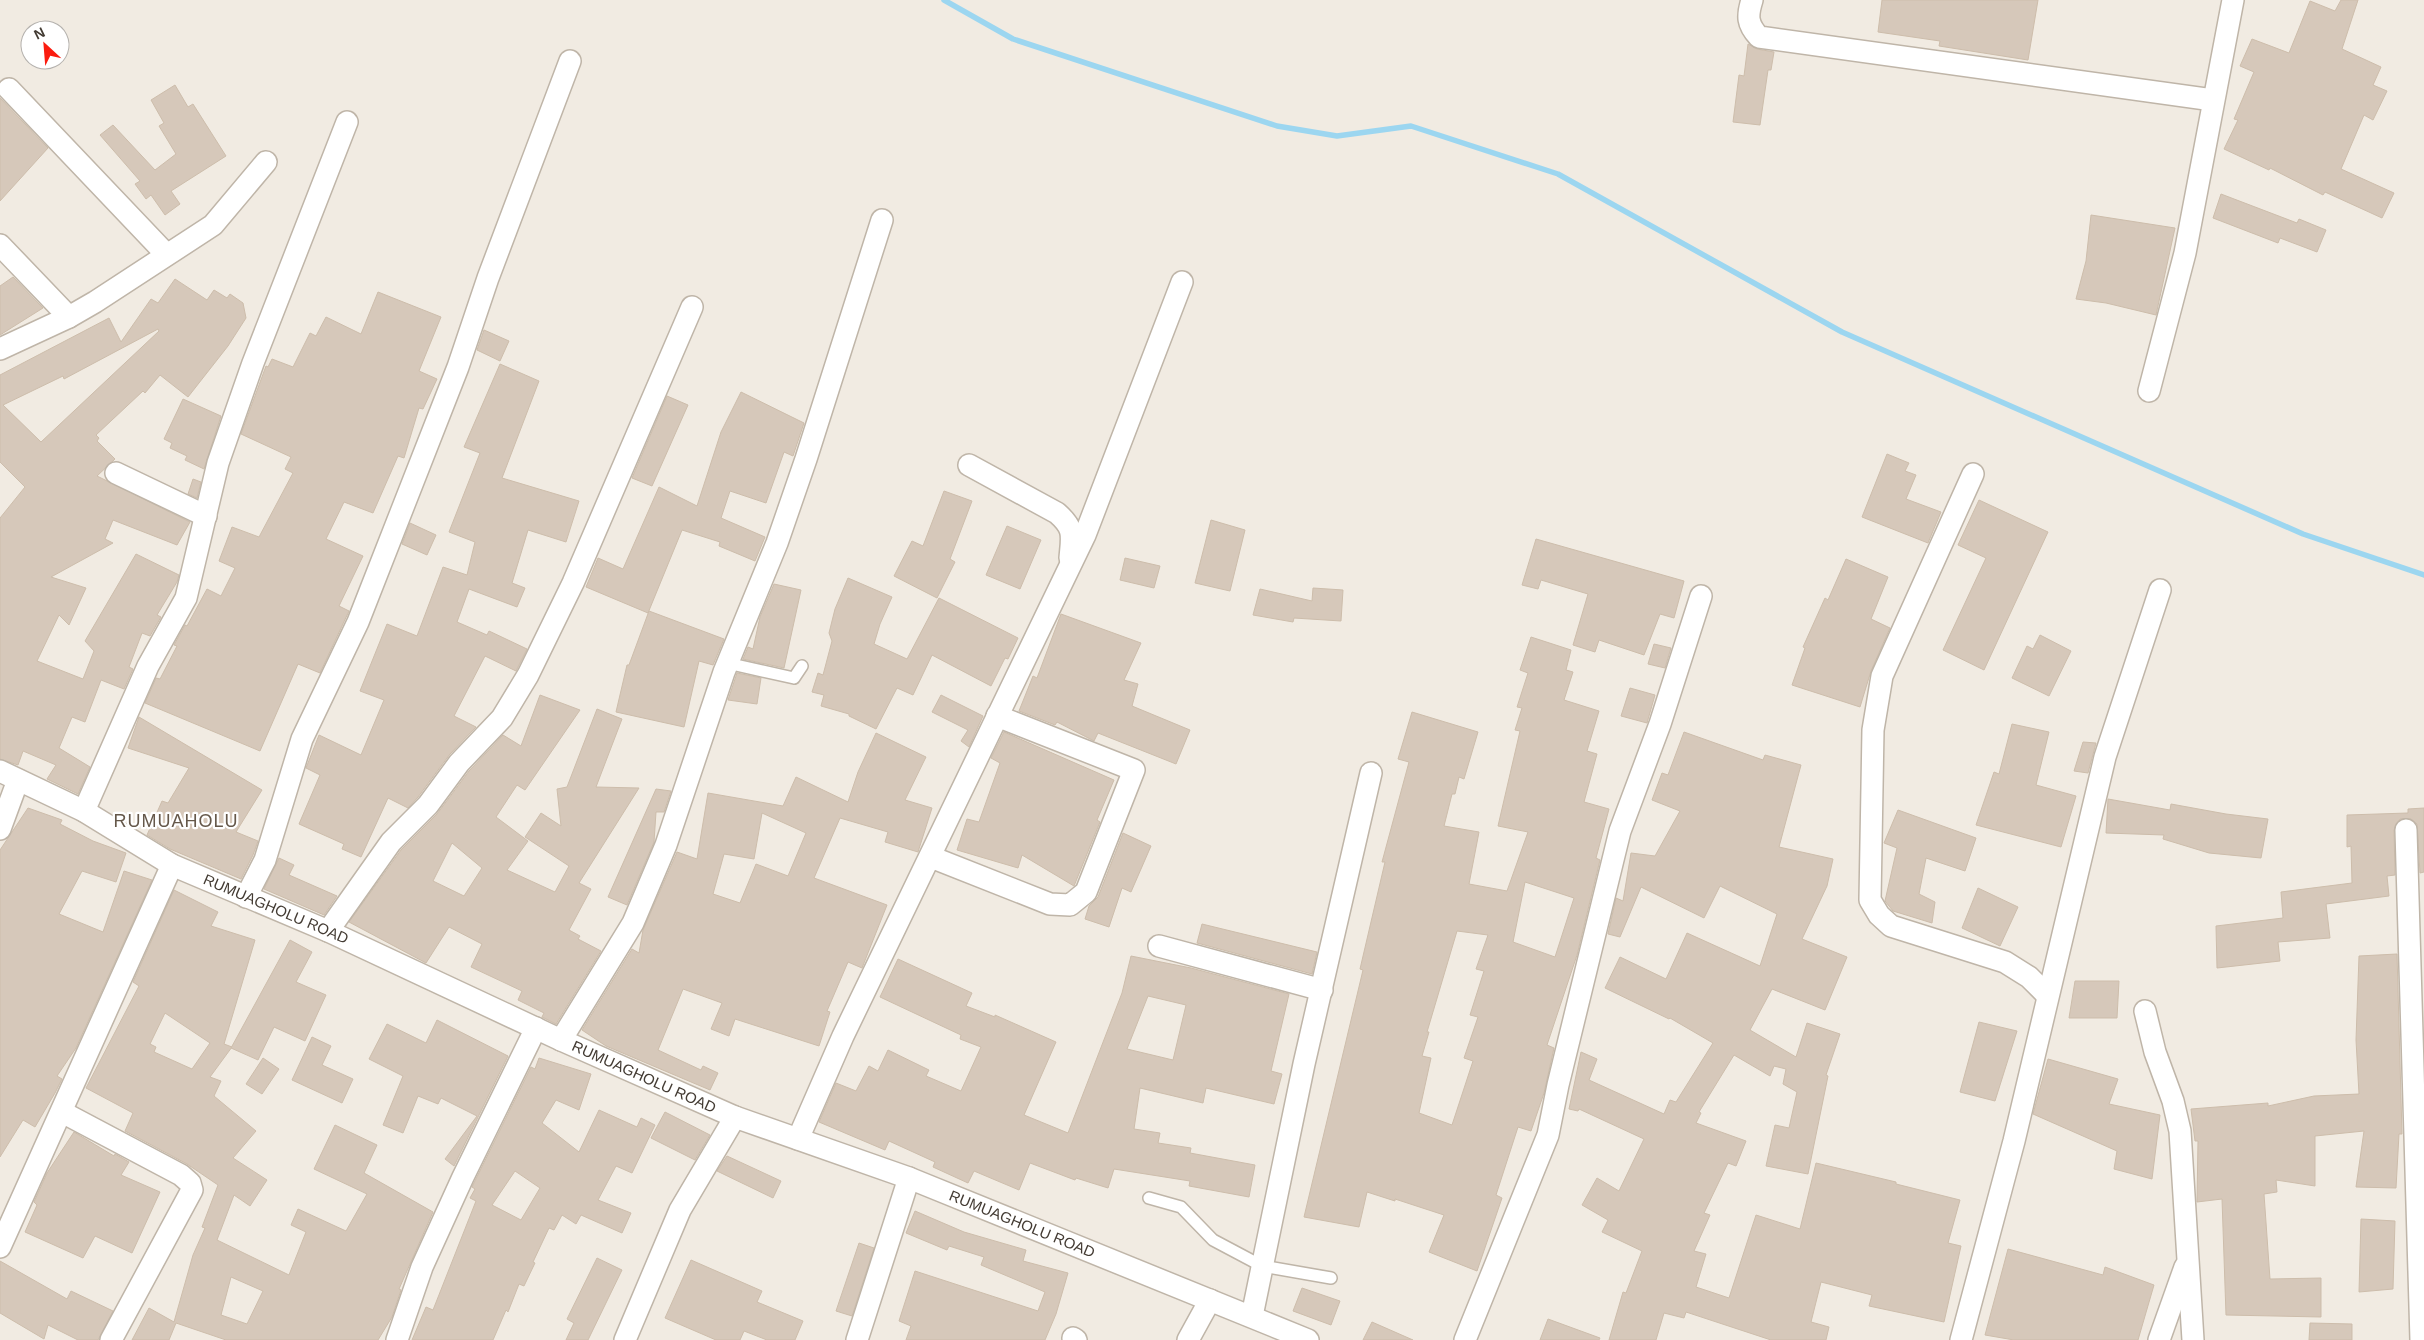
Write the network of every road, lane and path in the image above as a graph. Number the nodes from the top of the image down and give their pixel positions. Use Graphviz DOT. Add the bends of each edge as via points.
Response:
graph roads {
  1 [pos="1752,0"];
  2 [pos="2233,0"];
  3 [pos="570,61"];
  4 [pos="9,89"];
  5 [pos="2213,100"];
  6 [pos="348,122"];
  7 [pos="266,162"];
  8 [pos="882,220"];
  9 [pos="0,245"];
  10 [pos="166,254"];
  11 [pos="1182,282"];
  12 [pos="692,307"];
  13 [pos="69,317"];
  14 [pos="0,349"];
  15 [pos="2149,391"];
  16 [pos="969,465"];
  17 [pos="116,473"];
  18 [pos="1973,474"];
  19 [pos="206,516"];
  20 [pos="1069,568"];
  21 [pos="2160,590"];
  22 [pos="1701,596"];
  23 [pos="727,663"];
  24 [pos="802,666"];
  25 [pos="997,716"];
  26 [pos="1371,773"];
  27 [pos="9,776"];
  28 [pos="84,811"];
  29 [pos="0,829"];
  30 [pos="2406,830"];
  31 [pos="931,857"];
  32 [pos="172,865"];
  33 [pos="246,897"];
  34 [pos="328,931"];
  35 [pos="1159,946"];
  36 [pos="1322,990"];
  37 [pos="2047,995"];
  38 [pos="2145,1011"];
  39 [pos="536,1028"];
  40 [pos="560,1040"];
  41 [pos="62,1112"];
  42 [pos="735,1117"];
  43 [pos="2419,1138"];
  44 [pos="798,1140"];
  45 [pos="909,1178"];
  46 [pos="1149,1198"];
  47 [pos="0,1246"];
  48 [pos="2189,1257"];
  49 [pos="1262,1266"];
  50 [pos="1331,1278"];
  51 [pos="1210,1300"];
  52 [pos="1252,1316"];
  53 [pos="111,1340"];
  54 [pos="397,1340"];
  55 [pos="625,1340"];
  56 [pos="857,1340"];
  57 [pos="1188,1340"];
  58 [pos="1308,1340"];
  59 [pos="1465,1340"];
  60 [pos="1961,1340"];
  61 [pos="2159,1340"];
  62 [pos="2193,1340"];
  63 [pos="2420,1340"];
  1 -- 5 [label="street" via="1747,16 1750,28 1759,37"];
  2 -- 5 [label="street"];
  3 -- 33 [label="street" via="440,412 358,622 302,740 264,860"];
  4 -- 10 [label="street"];
  5 -- 15 [label="street" via="2185,252"];
  6 -- 19 [label="street" via="253,363 218,463"];
  7 -- 10 [label="street" via="213,225"];
  8 -- 23 [label="street" via="777,543"];
  9 -- 13 [label="street"];
  10 -- 13 [label="street"];
  11 -- 20 [label="street" via="1085,535"];
  12 -- 34 [label="street" via="573,583 528,675 502,718 459,762 428,805 391,842"];
  13 -- 14 [label="street"];
  16 -- 20 [label="street" via="1057,513 1069,523 1072,530"];
  17 -- 19 [label="street"];
  18 -- 37 [label="street" via="1882,676 1873,730 1870,900 1879,916 1891,926 2005,962 2030,976"];
  19 -- 28 [label="street" via="186,598 148,666"];
  20 -- 25 [label="street"];
  21 -- 37 [label="street" via="2105,757"];
  22 -- 59 [label="street" via="1660,724 1620,831 1548,1135"];
  23 -- 24 [label="lane" via="794,678"];
  23 -- 40 [label="street" via="666,845 633,923"];
  25 -- 31 [label="street"];
  25 -- 31 [label="street" via="1134,770 1086,892 1070,906 1050,904"];
  26 -- 36 [label="street"];
  27 -- 28 [label="street, RUMUAGHOLU ROAD"];
  27 -- 29 [label="street"];
  28 -- 32 [label="street, RUMUAGHOLU ROAD"];
  30 -- 43 [label="street"];
  31 -- 44 [label="street" via="843,1036"];
  32 -- 33 [label="street, RUMUAGHOLU ROAD"];
  32 -- 41 [label="street"];
  33 -- 34 [label="street, RUMUAGHOLU ROAD"];
  34 -- 39 [label="street, RUMUAGHOLU ROAD"];
  35 -- 36 [label="street"];
  36 -- 49 [label="street"];
  37 -- 60 [label="street" via="2014,1141"];
  38 -- 48 [label="street" via="2154,1052 2173,1101 2180,1131"];
  39 -- 40 [label="street, RUMUAGHOLU ROAD"];
  39 -- 54 [label="street" via="426,1258"];
  40 -- 42 [label="street, RUMUAGHOLU ROAD"];
  41 -- 47 [label="street"];
  41 -- 53 [label="street" via="181,1175 190,1183 192,1190"];
  42 -- 44 [label="street, RUMUAGHOLU ROAD"];
  42 -- 55 [label="street" via="680,1210"];
  43 -- 63 [label="street"];
  44 -- 45 [label="street, RUMUAGHOLU ROAD"];
  45 -- 51 [label="street, RUMUAGHOLU ROAD"];
  45 -- 56 [label="street"];
  46 -- 49 [label="lane" via="1181,1207 1213,1240"];
  48 -- 61 [label="street"];
  48 -- 62 [label="street"];
  49 -- 50 [label="lane"];
  49 -- 52 [label="street"];
  51 -- 52 [label="street, RUMUAGHOLU ROAD"];
  51 -- 57 [label="street"];
  52 -- 58 [label="street, RUMUAGHOLU ROAD"];
}
